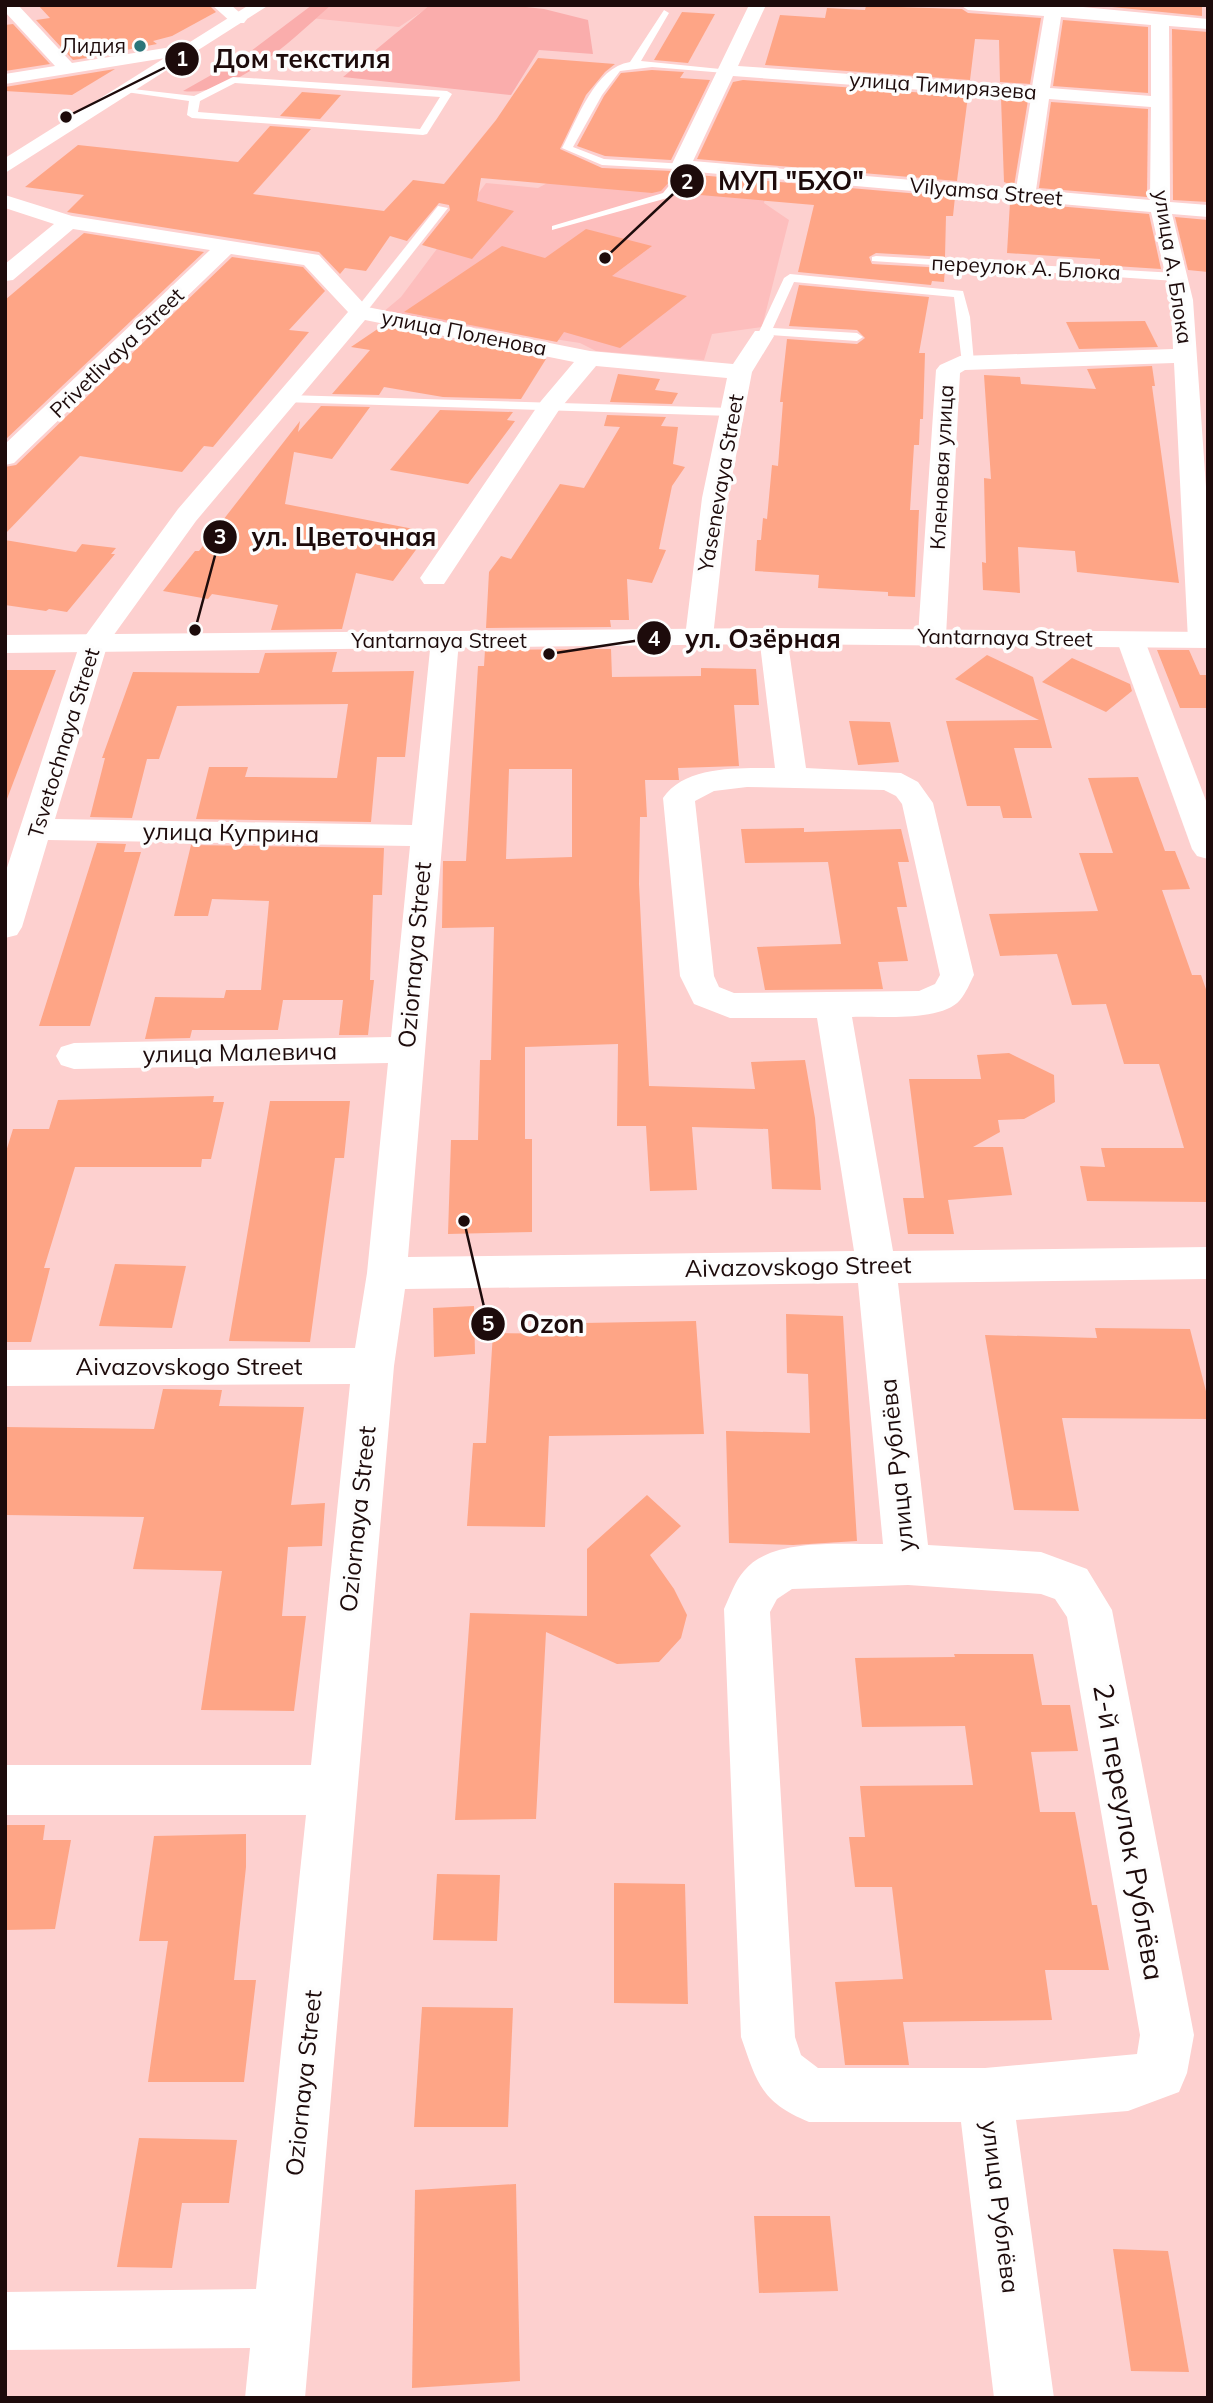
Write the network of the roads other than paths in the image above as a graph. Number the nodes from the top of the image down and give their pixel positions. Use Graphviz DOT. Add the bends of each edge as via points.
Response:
graph roads {
  1 [pos="8,5"];
  2 [pos="220,5"];
  3 [pos="261,5"];
  4 [pos="758,5"];
  5 [pos="968,5"];
  6 [pos="1054,8"];
  7 [pos="664,13"];
  8 [pos="238,19"];
  9 [pos="1160,20"];
  10 [pos="1208,24"];
  11 [pos="190,49"];
  12 [pos="634,64"];
  13 [pos="68,69"];
  14 [pos="725,70"];
  15 [pos="5,79"];
  16 [pos="124,91"];
  17 [pos="1039,93"];
  18 [pos="195,99"];
  19 [pos="1160,102"];
  20 [pos="681,166"];
  21 [pos="5,167"];
  22 [pos="1026,195"];
  23 [pos="5,201"];
  24 [pos="1160,207"];
  25 [pos="442,208"];
  26 [pos="1208,211"];
  27 [pos="69,222"];
  28 [pos="556,228"];
  29 [pos="227,246"];
  30 [pos="876,259"];
  31 [pos="5,275"];
  32 [pos="1176,277"];
  33 [pos="1182,300"];
  34 [pos="1208,302"];
  35 [pos="360,312"];
  36 [pos="765,334"];
  37 [pos="857,337"];
  38 [pos="1186,356"];
  39 [pos="590,358"];
  40 [pos="968,363"];
  41 [pos="740,372"];
  42 [pos="287,399"];
  43 [pos="1199,402"];
  44 [pos="550,406"];
  45 [pos="732,412"];
  46 [pos="5,458"];
  47 [pos="1201,519"];
  48 [pos="434,578"];
  49 [pos="773,636"];
  50 [pos="932,636"];
  51 [pos="699,637"];
  52 [pos="1205,639"];
  53 [pos="445,640"];
  54 [pos="1131,641"];
  55 [pos="94,643"];
  56 [pos="5,644"];
  57 [pos="792,778"];
  58 [pos="37,830"];
  59 [pos="426,836"];
  60 [pos="1208,849"];
  61 [pos="5,927"];
  62 [pos="832,1005"];
  63 [pos="405,1050"];
  64 [pos="74,1056"];
  65 [pos="1208,1263"];
  66 [pos="876,1265"];
  67 [pos="387,1273"];
  68 [pos="373,1367"];
  69 [pos="5,1368"];
  70 [pos="908,1564"];
  71 [pos="5,1790"];
  72 [pos="332,1790"];
  73 [pos="985,2095"];
  74 [pos="281,2318"];
  75 [pos="5,2321"];
  76 [pos="275,2398"];
  77 [pos="1024,2398"];
  1 -- 13 [label="street"];
  2 -- 8 [label="street"];
  3 -- 8 [label="street"];
  4 -- 14 [label="street"];
  5 -- 6 [label="street"];
  6 -- 9 [label="street"];
  6 -- 17 [label="street"];
  7 -- 12 [label="lane"];
  8 -- 11 [label="street"];
  9 -- 10 [label="street"];
  9 -- 19 [label="street, улица А. Блока"];
  11 -- 13 [label="street"];
  11 -- 16 [label="street"];
  12 -- 14 [label="lane"];
  12 -- 20 [label="lane" via="617,69 568,148 602,162"];
  13 -- 15 [label="street"];
  14 -- 17 [label="street, улица Тимирязева"];
  14 -- 20 [label="street"];
  16 -- 18 [label="lane"];
  16 -- 21 [label="street"];
  17 -- 19 [label="street, улица Тимирязева"];
  17 -- 22 [label="street"];
  18 -- 18 [label="lane" via="192,115 423,132 447,94 233,80"];
  19 -- 24 [label="street, улица А. Блока"];
  20 -- 22 [label="street, Vilyamsa Street"];
  20 -- 28 [label="lane" via="677,183 667,195"];
  22 -- 24 [label="street, Vilyamsa Street"];
  23 -- 27 [label="street, улица Поленова"];
  24 -- 26 [label="street, Vilyamsa Street"];
  24 -- 32 [label="street, улица А. Блока"];
  25 -- 35 [label="lane"];
  27 -- 29 [label="street, улица Поленова"];
  27 -- 31 [label="street"];
  29 -- 35 [label="street, улица Поленова" via="311,260"];
  29 -- 46 [label="street, Privetlivaya Street"];
  30 -- 32 [label="lane, переулок А. Блока"];
  32 -- 33 [label="street, улица А. Блока"];
  33 -- 34 [label="street"];
  33 -- 38 [label="street, улица А. Блока"];
  35 -- 39 [label="street, улица Поленова"];
  35 -- 42 [label="street, Tsvetochnaya Street"];
  36 -- 37 [label="lane"];
  36 -- 40 [label="lane" via="790,278 959,293"];
  36 -- 41 [label="street, Yasenevaya Street"];
  38 -- 40 [label="street, Кленовая улица"];
  38 -- 43 [label="street, улица А. Блока"];
  39 -- 41 [label="street, улица Поленова"];
  39 -- 44 [label="street"];
  40 -- 50 [label="street, Кленовая улица" via="948,370"];
  41 -- 45 [label="street, Yasenevaya Street"];
  42 -- 44 [label="lane"];
  42 -- 55 [label="street, Tsvetochnaya Street" via="187,514"];
  43 -- 47 [label="street, улица А. Блока"];
  44 -- 45 [label="lane"];
  44 -- 48 [label="street"];
  45 -- 51 [label="street, Yasenevaya Street" via="715,498"];
  47 -- 52 [label="street, улица А. Блока"];
  49 -- 50 [label="street, Yantarnaya Street"];
  49 -- 51 [label="street, Yantarnaya Street"];
  49 -- 57 [label="street"];
  50 -- 54 [label="street, Yantarnaya Street"];
  51 -- 53 [label="street, Yantarnaya Street"];
  52 -- 54 [label="street, Yantarnaya Street"];
  53 -- 55 [label="street, Yantarnaya Street"];
  53 -- 59 [label="street, Oziornaya Street"];
  54 -- 60 [label="street"];
  55 -- 56 [label="street, Yantarnaya Street"];
  55 -- 58 [label="street, Tsvetochnaya Street"];
  57 -- 62 [label="street" via="707,780 679,798 697,976 706,995 730,1006"];
  57 -- 62 [label="street" via="890,780 907,789 917,803 957,975 947,993 923,1003"];
  58 -- 59 [label="street, улица Куприна"];
  58 -- 61 [label="street, Tsvetochnaya Street"];
  59 -- 63 [label="street, Oziornaya Street"];
  62 -- 66 [label="street, улица Рублёва"];
  63 -- 64 [label="street, улица Малевича"];
  63 -- 67 [label="street, Oziornaya Street"];
  65 -- 66 [label="street, Aivazovskogo Street"];
  66 -- 67 [label="street, Aivazovskogo Street"];
  66 -- 70 [label="street, улица Рублёва"];
  67 -- 68 [label="street, Oziornaya Street"];
  68 -- 69 [label="street, Aivazovskogo Street"];
  68 -- 72 [label="street, Oziornaya Street"];
  70 -- 73 [label="street, 2-й переулок Рублёва" via="1041,1573 1070,1584 1089,1610 1167,2035 1160,2073 1128,2084"];
  70 -- 73 [label="street, улица Рублёва" via="784,1568 761,1584 747,1609 768,2037 781,2073 809,2095"];
  71 -- 72 [label="street"];
  72 -- 74 [label="street, Oziornaya Street"];
  73 -- 77 [label="street, улица Рублёва"];
  74 -- 75 [label="street"];
  74 -- 76 [label="street, Oziornaya Street"];
}
